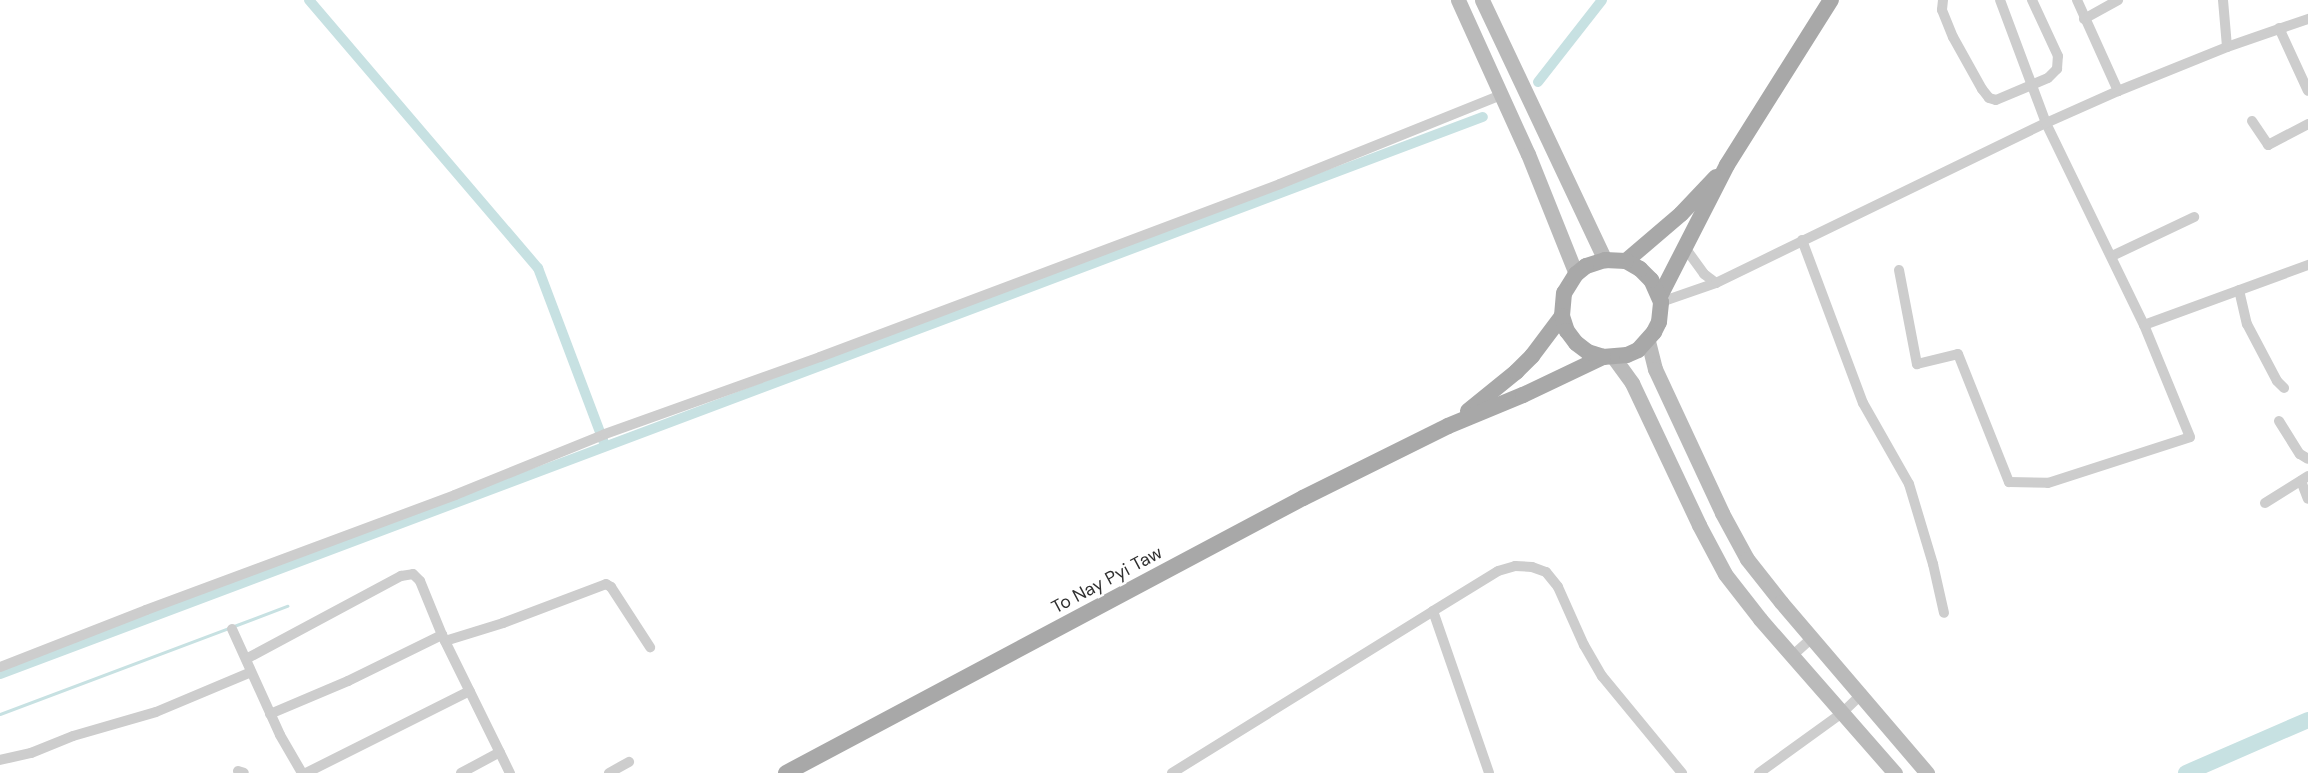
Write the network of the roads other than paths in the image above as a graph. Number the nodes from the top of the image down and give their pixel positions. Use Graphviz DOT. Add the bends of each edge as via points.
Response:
graph roads {
  1 [pos="1458,0"];
  2 [pos="1482,0"];
  3 [pos="1831,0"];
  4 [pos="1942,0"];
  5 [pos="2000,0"];
  6 [pos="2032,0"];
  7 [pos="2077,0"];
  8 [pos="2118,0"];
  9 [pos="2223,0"];
  10 [pos="2084,19"];
  11 [pos="2308,19"];
  12 [pos="2279,28"];
  13 [pos="2227,47"];
  14 [pos="2031,85"];
  15 [pos="2118,91"];
  16 [pos="2308,91"];
  17 [pos="1501,95"];
  18 [pos="2252,120"];
  19 [pos="2046,123"];
  20 [pos="2308,124"];
  21 [pos="1727,165"];
  22 [pos="2194,217"];
  23 [pos="1802,240"];
  24 [pos="1686,249"];
  25 [pos="2112,256"];
  26 [pos="1605,260"];
  27 [pos="1626,261"];
  28 [pos="2308,265"];
  29 [pos="1899,270"];
  30 [pos="1576,274"];
  31 [pos="1716,283"];
  32 [pos="2239,290"];
  33 [pos="1660,299"];
  34 [pos="1562,316"];
  35 [pos="2144,325"];
  36 [pos="1648,341"];
  37 [pos="1608,357"];
  38 [pos="2284,388"];
  39 [pos="2279,421"];
  40 [pos="1448,426"];
  41 [pos="2308,459"];
  42 [pos="2304,478"];
  43 [pos="2308,499"];
  44 [pos="2265,503"];
  45 [pos="1432,611"];
  46 [pos="1944,613"];
  47 [pos="232,629"];
  48 [pos="444,638"];
  49 [pos="1813,638"];
  50 [pos="650,647"];
  51 [pos="1793,655"];
  52 [pos="246,659"];
  53 [pos="0,667"];
  54 [pos="251,672"];
  55 [pos="470,691"];
  56 [pos="1862,694"];
  57 [pos="1842,713"];
  58 [pos="270,714"];
  59 [pos="500,752"];
  60 [pos="0,760"];
  61 [pos="629,762"];
  62 [pos="302,773"];
  63 [pos="306,773"];
  64 [pos="461,773"];
  65 [pos="510,773"];
  66 [pos="609,773"];
  67 [pos="786,773"];
  68 [pos="1172,773"];
  69 [pos="1489,773"];
  70 [pos="1682,773"];
  71 [pos="1759,773"];
  72 [pos="1895,773"];
  73 [pos="1928,773"];
  1 -- 17 [label="main road"];
  2 -- 26 [label="main road"];
  3 -- 21 [label="main road"];
  4 -- 14 [label="street" via="1942,10 1953,37 1989,98 1996,100"];
  5 -- 14 [label="street"];
  6 -- 14 [label="street" via="2058,56 2058,63 2048,78"];
  7 -- 10 [label="street"];
  8 -- 10 [label="street"];
  9 -- 13 [label="street"];
  10 -- 15 [label="street"];
  11 -- 12 [label="street"];
  12 -- 13 [label="street"];
  12 -- 16 [label="street"];
  13 -- 15 [label="street"];
  14 -- 19 [label="street"];
  15 -- 19 [label="street"];
  17 -- 30 [label="main road" via="1550,205"];
  17 -- 53 [label="street" via="1234,201 820,357 602,435 455,495"];
  18 -- 20 [label="street" via="2268,144"];
  19 -- 23 [label="street"];
  19 -- 25 [label="street"];
  21 -- 24 [label="main road"];
  21 -- 27 [label="main road" via="1681,214"];
  22 -- 25 [label="street"];
  23 -- 31 [label="street"];
  23 -- 46 [label="street" via="1863,403 1909,484"];
  24 -- 31 [label="street" via="1704,274"];
  24 -- 33 [label="main road"];
  25 -- 35 [label="street"];
  26 -- 27 [label="main road"];
  26 -- 30 [label="main road" via="1586,266"];
  27 -- 33 [label="main road" via="1651,280"];
  28 -- 32 [label="street"];
  29 -- 35 [label="street" via="1917,364 1958,354 2009,482 2048,483 2190,437"];
  30 -- 34 [label="main road" via="1564,293"];
  31 -- 33 [label="street"];
  32 -- 35 [label="street"];
  32 -- 38 [label="street" via="2247,324 2277,381"];
  33 -- 36 [label="main road" via="1658,322"];
  34 -- 37 [label="main road" via="1576,343 1588,352"];
  34 -- 40 [label="main road" via="1516,372"];
  36 -- 37 [label="main road" via="1638,350"];
  36 -- 49 [label="main road" via="1655,369 1747,559"];
  37 -- 40 [label="main road"];
  37 -- 51 [label="main road" via="1632,383 1725,574"];
  39 -- 41 [label="street" via="2300,454"];
  40 -- 67 [label="main road, To Nay Pyi Taw" via="1302,498"];
  42 -- 43 [label="street"];
  42 -- 44 [label="street"];
  45 -- 68 [label="street"];
  45 -- 69 [label="street"];
  45 -- 70 [label="street" via="1498,571 1515,566 1546,572 1558,587 1584,646 1602,676"];
  47 -- 52 [label="street"];
  48 -- 50 [label="street" via="503,623 606,584"];
  48 -- 52 [label="street" via="418,578 409,574"];
  48 -- 55 [label="street"];
  48 -- 58 [label="street"];
  49 -- 51 [label="street"];
  49 -- 56 [label="main road"];
  51 -- 57 [label="main road"];
  52 -- 54 [label="street"];
  54 -- 58 [label="street"];
  54 -- 60 [label="street" via="156,712"];
  55 -- 59 [label="street"];
  55 -- 63 [label="street"];
  56 -- 57 [label="street"];
  56 -- 73 [label="main road"];
  57 -- 71 [label="street"];
  57 -- 72 [label="main road"];
  58 -- 62 [label="street"];
  59 -- 64 [label="street"];
  59 -- 65 [label="street"];
  61 -- 66 [label="street"];
}
